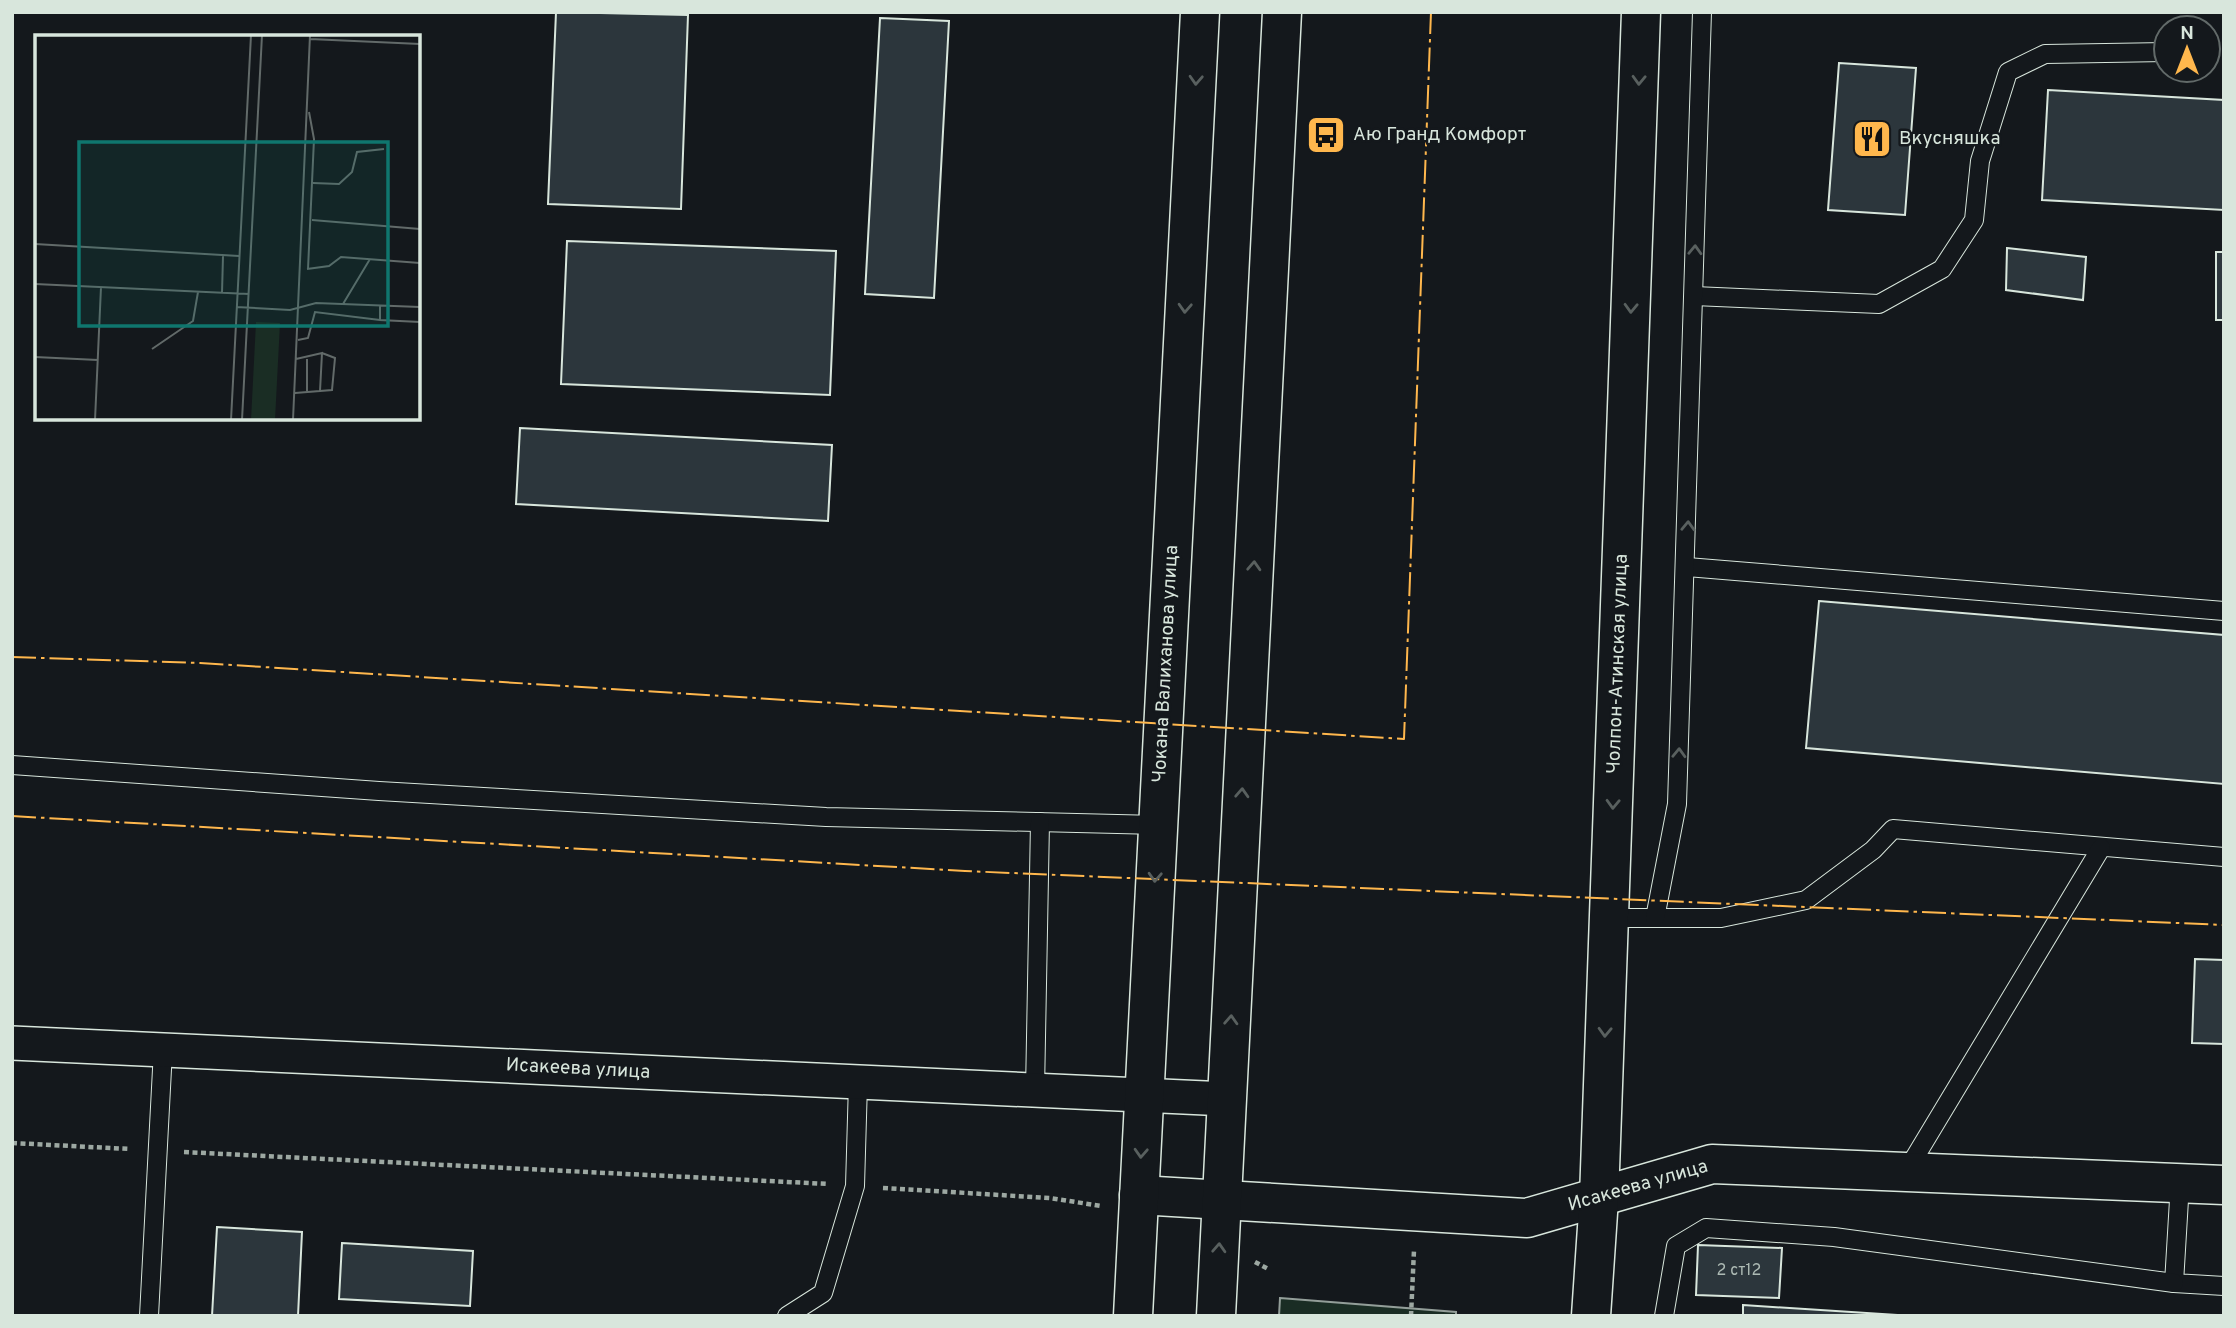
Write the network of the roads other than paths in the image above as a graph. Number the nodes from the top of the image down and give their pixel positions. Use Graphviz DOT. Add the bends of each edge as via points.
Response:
graph roads {
  1 [pos="1200,12"];
  2 [pos="1282,12"];
  3 [pos="1642,12"];
  4 [pos="1702,12"];
  5 [pos="2152,52"];
  6 [pos="1694,296"];
  7 [pos="1686,566"];
  8 [pos="2224,611"];
  9 [pos="12,765"];
  10 [pos="1040,822"];
  11 [pos="1158,825"];
  12 [pos="2101,848"];
  13 [pos="2224,857"];
  14 [pos="1609,918"];
  15 [pos="1655,918"];
  16 [pos="12,1043"];
  17 [pos="163,1050"];
  18 [pos="858,1083"];
  19 [pos="1035,1091"];
  20 [pos="1144,1096"];
  21 [pos="1227,1099"];
  22 [pos="1906,1172"];
  23 [pos="2180,1183"];
  24 [pos="2224,1185"];
  25 [pos="1599,1198"];
  26 [pos="1222,1202"];
  27 [pos="1138,1203"];
  28 [pos="2174,1283"];
  29 [pos="2224,1286"];
  30 [pos="149,1316"];
  31 [pos="787,1316"];
  32 [pos="1133,1316"];
  33 [pos="1216,1316"];
  34 [pos="1591,1316"];
  35 [pos="1664,1316"];
  1 -- 11 [label="main road, Чокана Валиханова улица, one-way"];
  21 -- 2 [label="main road, one-way"];
  3 -- 14 [label="main road, Чолпон-Атинская улица, one-way"];
  6 -- 4 [label="lane, one-way"];
  5 -- 6 [label="lane" via="2045,54 2008,72 1980,161 1974,220 1942,269 1879,304"];
  7 -- 6 [label="lane, one-way"];
  7 -- 8 [label="lane"];
  15 -- 7 [label="lane, one-way" via="1677,804"];
  9 -- 10 [label="lane" via="826,817"];
  10 -- 11 [label="lane"];
  10 -- 19 [label="lane"];
  11 -- 20 [label="main road, Чокана Валиханова улица, one-way"];
  12 -- 13 [label="lane"];
  12 -- 15 [label="lane" via="1894,829 1806,900 1721,918"];
  12 -- 22 [label="lane"];
  14 -- 15 [label="lane"];
  14 -- 25 [label="main road, Чолпон-Атинская улица, one-way"];
  16 -- 17 [label="street, Исакеева улица"];
  17 -- 18 [label="street, Исакеева улица"];
  17 -- 30 [label="lane"];
  18 -- 19 [label="street, Исакеева улица"];
  18 -- 31 [label="lane" via="855,1186 823,1293"];
  19 -- 20 [label="street, Исакеева улица"];
  20 -- 21 [label="street, Исакеева улица"];
  20 -- 27 [label="main road, Чокана Валиханова улица, one-way"];
  21 -- 26 [label="main road"];
  22 -- 23 [label="main road, Исакеева улица"];
  22 -- 25 [label="main road, Исакеева улица" via="1712,1164"];
  23 -- 24 [label="main road, Исакеева улица"];
  23 -- 28 [label="lane"];
  25 -- 26 [label="main road, Исакеева улица" via="1527,1218"];
  25 -- 34 [label="main road, Чолпон-Атинская улица"];
  26 -- 27 [label="main road, Исакеева улица"];
  33 -- 26 [label="main road, one-way"];
  27 -- 32 [label="main road, Чокана Валиханова улица"];
  28 -- 29 [label="lane"];
  28 -- 35 [label="lane" via="1834,1237 1706,1228 1676,1246"];
}
